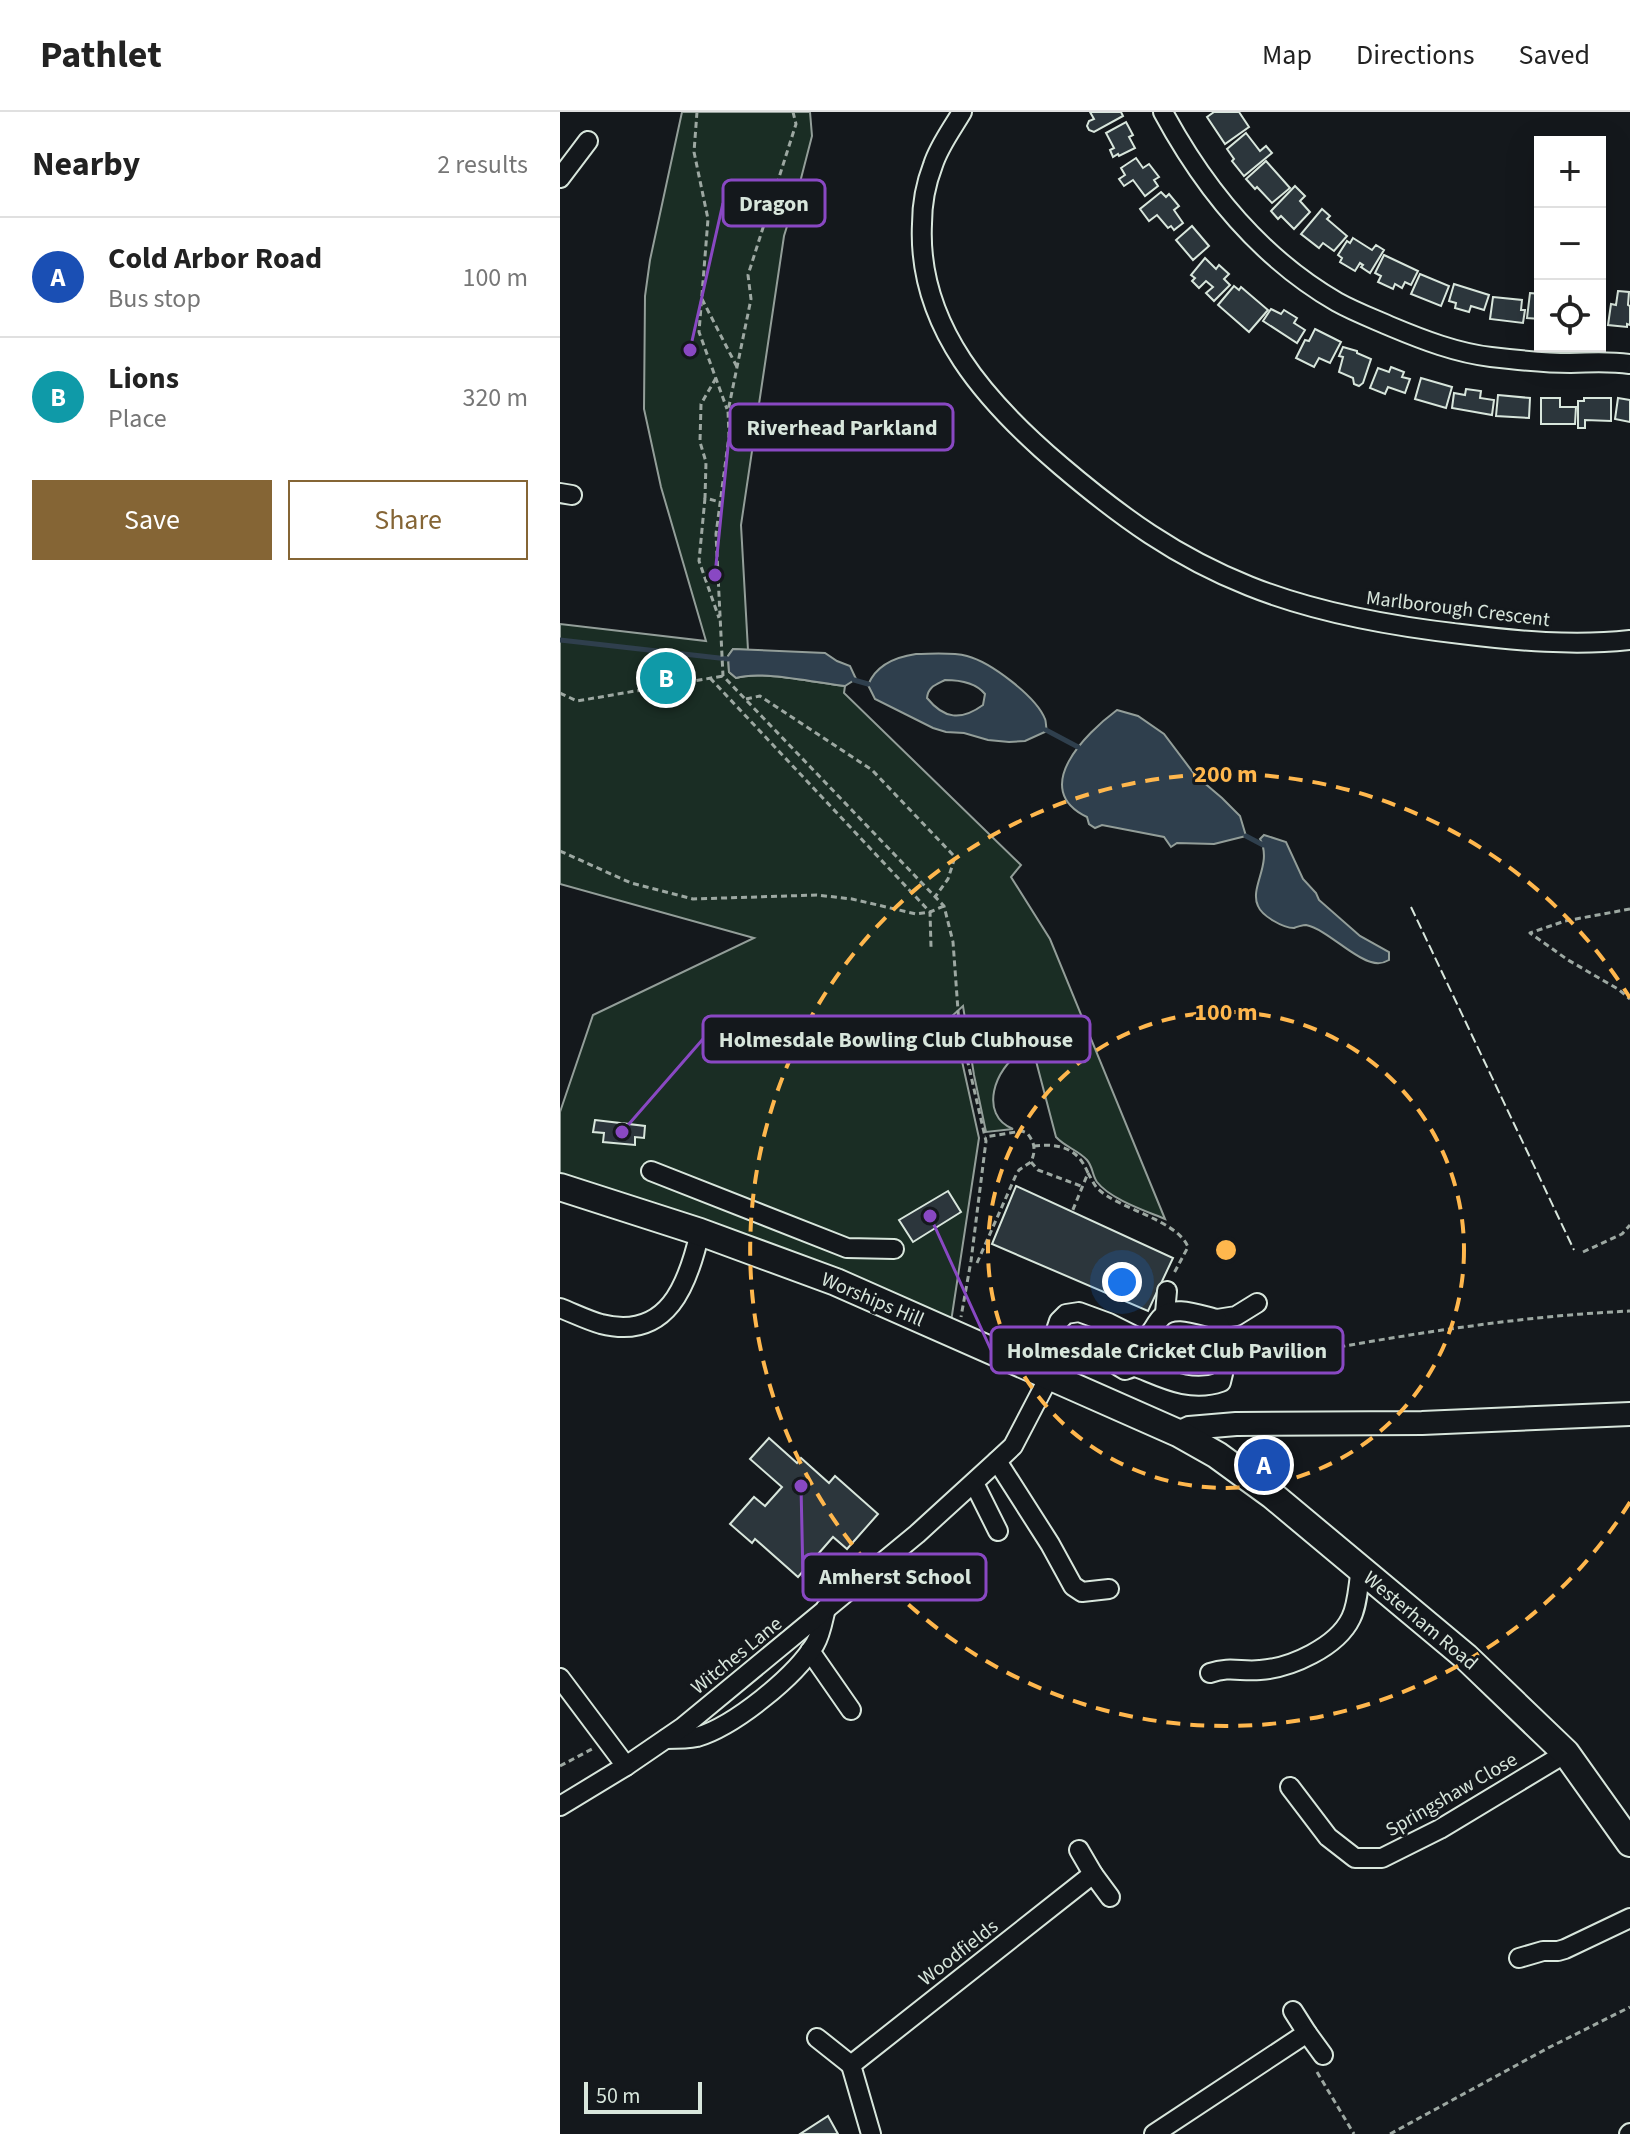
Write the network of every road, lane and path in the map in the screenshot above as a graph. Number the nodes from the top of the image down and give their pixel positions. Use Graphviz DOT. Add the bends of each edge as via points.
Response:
graph roads {
  1 [pos="697,112"];
  2 [pos="793,112"];
  3 [pos="962,112"];
  4 [pos="1163,112"];
  5 [pos="588,141"];
  6 [pos="560,178"];
  7 [pos="702,299"];
  8 [pos="1630,364"];
  9 [pos="737,367"];
  10 [pos="716,377"];
  11 [pos="728,411"];
  12 [pos="705,498"];
  13 [pos="720,502"];
  14 [pos="721,626"];
  15 [pos="1630,640"];
  16 [pos="723,676"];
  17 [pos="710,678"];
  18 [pos="560,693"];
  19 [pos="746,699"];
  20 [pos="560,851"];
  21 [pos="935,897"];
  22 [pos="944,906"];
  23 [pos="1630,909"];
  24 [pos="930,912"];
  25 [pos="931,947"];
  26 [pos="1630,999"];
  27 [pos="985,1137"];
  28 [pos="1034,1146"];
  29 [pos="1031,1162"];
  30 [pos="651,1171"];
  31 [pos="1088,1173"];
  32 [pos="560,1187"];
  33 [pos="1082,1187"];
  34 [pos="1072,1212"];
  35 [pos="1630,1225"];
  36 [pos="700,1232"];
  37 [pos="847,1248"];
  38 [pos="894,1249"];
  39 [pos="1583,1252"];
  40 [pos="977,1263"];
  41 [pos="836,1282"];
  42 [pos="1167,1291"];
  43 [pos="1257,1303"];
  44 [pos="560,1308"];
  45 [pos="1630,1311"];
  46 [pos="1165,1313"];
  47 [pos="1217,1319"];
  48 [pos="957,1336"];
  49 [pos="1142,1341"];
  50 [pos="1059,1351"];
  51 [pos="1136,1367"];
  52 [pos="1225,1368"];
  53 [pos="1049,1377"];
  54 [pos="1630,1414"];
  55 [pos="1178,1433"];
  56 [pos="997,1461"];
  57 [pos="974,1483"];
  58 [pos="998,1531"];
  59 [pos="1361,1569"];
  60 [pos="1109,1589"];
  61 [pos="826,1608"];
  62 [pos="810,1651"];
  63 [pos="1210,1673"];
  64 [pos="560,1678"];
  65 [pos="851,1710"];
  66 [pos="666,1739"];
  67 [pos="607,1740"];
  68 [pos="1566,1753"];
  69 [pos="560,1766"];
  70 [pos="626,1766"];
  71 [pos="1290,1787"];
  72 [pos="560,1806"];
  73 [pos="1630,1843"];
  74 [pos="1079,1850"];
  75 [pos="1093,1874"];
  76 [pos="1110,1897"];
  77 [pos="1630,1918"];
  78 [pos="1519,1958"];
  79 [pos="1630,2007"];
  80 [pos="1293,2011"];
  81 [pos="1307,2033"];
  82 [pos="817,2038"];
  83 [pos="1323,2055"];
  84 [pos="851,2065"];
  85 [pos="871,2134"];
  86 [pos="1154,2134"];
  87 [pos="1354,2134"];
  88 [pos="1390,2134"];
  1 -- 7 [label="path" via="694,152 708,219"];
  2 -- 9 [label="path" via="796,124 748,275 751,299"];
  3 -- 15 [label="street, Marlborough Crescent" via="933,165 922,210 921,244 934,309 979,385 1015,425 1091,491 1186,558 1250,587 1320,608 1396,625 1509,640"];
  4 -- 8 [label="street" via="1223,204 1276,258 1339,303 1465,352"];
  5 -- 6 [label="street"];
  7 -- 9 [label="path"];
  7 -- 10 [label="path" via="699,332"];
  9 -- 11 [label="path"];
  10 -- 11 [label="path"];
  10 -- 12 [label="path" via="701,404"];
  11 -- 13 [label="path"];
  12 -- 13 [label="path"];
  12 -- 14 [label="path" via="699,561"];
  13 -- 14 [label="path" via="716,534"];
  14 -- 16 [label="path"];
  16 -- 17 [label="path"];
  16 -- 19 [label="path"];
  17 -- 18 [label="path" via="577,701"];
  17 -- 24 [label="path"];
  19 -- 21 [label="path"];
  19 -- 21 [label="path" via="760,696 872,770 955,857"];
  20 -- 24 [label="path" via="631,883 693,899 817,895 916,914"];
  21 -- 22 [label="path"];
  22 -- 24 [label="path"];
  22 -- 27 [label="path" via="953,942 959,1024"];
  23 -- 26 [label="path" via="1530,933"];
  24 -- 25 [label="path"];
  27 -- 28 [label="path" via="1022,1131"];
  27 -- 48 [label="path" via="976,1230"];
  28 -- 29 [label="path"];
  28 -- 31 [label="path" via="1063,1147"];
  29 -- 33 [label="path" via="1038,1170"];
  29 -- 40 [label="path" via="1016,1175"];
  30 -- 37 [label="street"];
  31 -- 33 [label="path"];
  31 -- 42 [label="path" via="1099,1190 1187,1242"];
  32 -- 36 [label="highway, Worships Hill"];
  33 -- 34 [label="path"];
  35 -- 39 [label="path"];
  36 -- 41 [label="highway, Worships Hill"];
  36 -- 44 [label="street" via="686,1282 656,1318 631,1327 601,1324"];
  37 -- 38 [label="street"];
  37 -- 41 [label="street"];
  41 -- 48 [label="highway, Worships Hill"];
  42 -- 46 [label="street"];
  43 -- 47 [label="street" via="1236,1316"];
  45 -- 52 [label="path" via="1379,1339"];
  46 -- 47 [label="street"];
  46 -- 49 [label="street"];
  47 -- 52 [label="street"];
  48 -- 53 [label="highway, Worships Hill"];
  49 -- 50 [label="street, Witches Lane" via="1079,1312 1059,1321"];
  49 -- 51 [label="street" via="1143,1359"];
  50 -- 51 [label="street" via="1094,1346 1125,1370"];
  50 -- 53 [label="street, Witches Lane"];
  51 -- 52 [label="street" via="1195,1386 1221,1382"];
  53 -- 55 [label="highway, Worships Hill"];
  53 -- 56 [label="street, Witches Lane" via="1013,1446"];
  54 -- 55 [label="main road" via="1236,1424"];
  55 -- 59 [label="highway, Westerham Road" via="1272,1495"];
  56 -- 57 [label="street, Witches Lane"];
  56 -- 60 [label="street" via="1073,1586 1082,1592"];
  57 -- 58 [label="street"];
  57 -- 61 [label="street, Witches Lane"];
  59 -- 63 [label="street" via="1349,1622 1321,1649 1275,1668"];
  59 -- 68 [label="highway, Westerham Road" via="1466,1657"];
  61 -- 62 [label="street"];
  61 -- 66 [label="street, Witches Lane"];
  62 -- 65 [label="street"];
  62 -- 66 [label="street" via="785,1680 725,1723 698,1737"];
  64 -- 67 [label="street"];
  66 -- 70 [label="street, Witches Lane"];
  67 -- 69 [label="path"];
  67 -- 70 [label="street"];
  68 -- 71 [label="street, Springshaw Close" via="1382,1858 1355,1858 1328,1837"];
  68 -- 73 [label="highway, Westerham Road"];
  70 -- 72 [label="street, Witches Lane"];
  74 -- 75 [label="street"];
  75 -- 76 [label="street"];
  75 -- 84 [label="street, Woodfields"];
  77 -- 78 [label="street" via="1565,1949"];
  79 -- 88 [label="path"];
  80 -- 81 [label="street"];
  81 -- 83 [label="street"];
  81 -- 86 [label="street"];
  82 -- 84 [label="street"];
  83 -- 87 [label="path" via="1316,2071"];
  84 -- 85 [label="street"];
}
